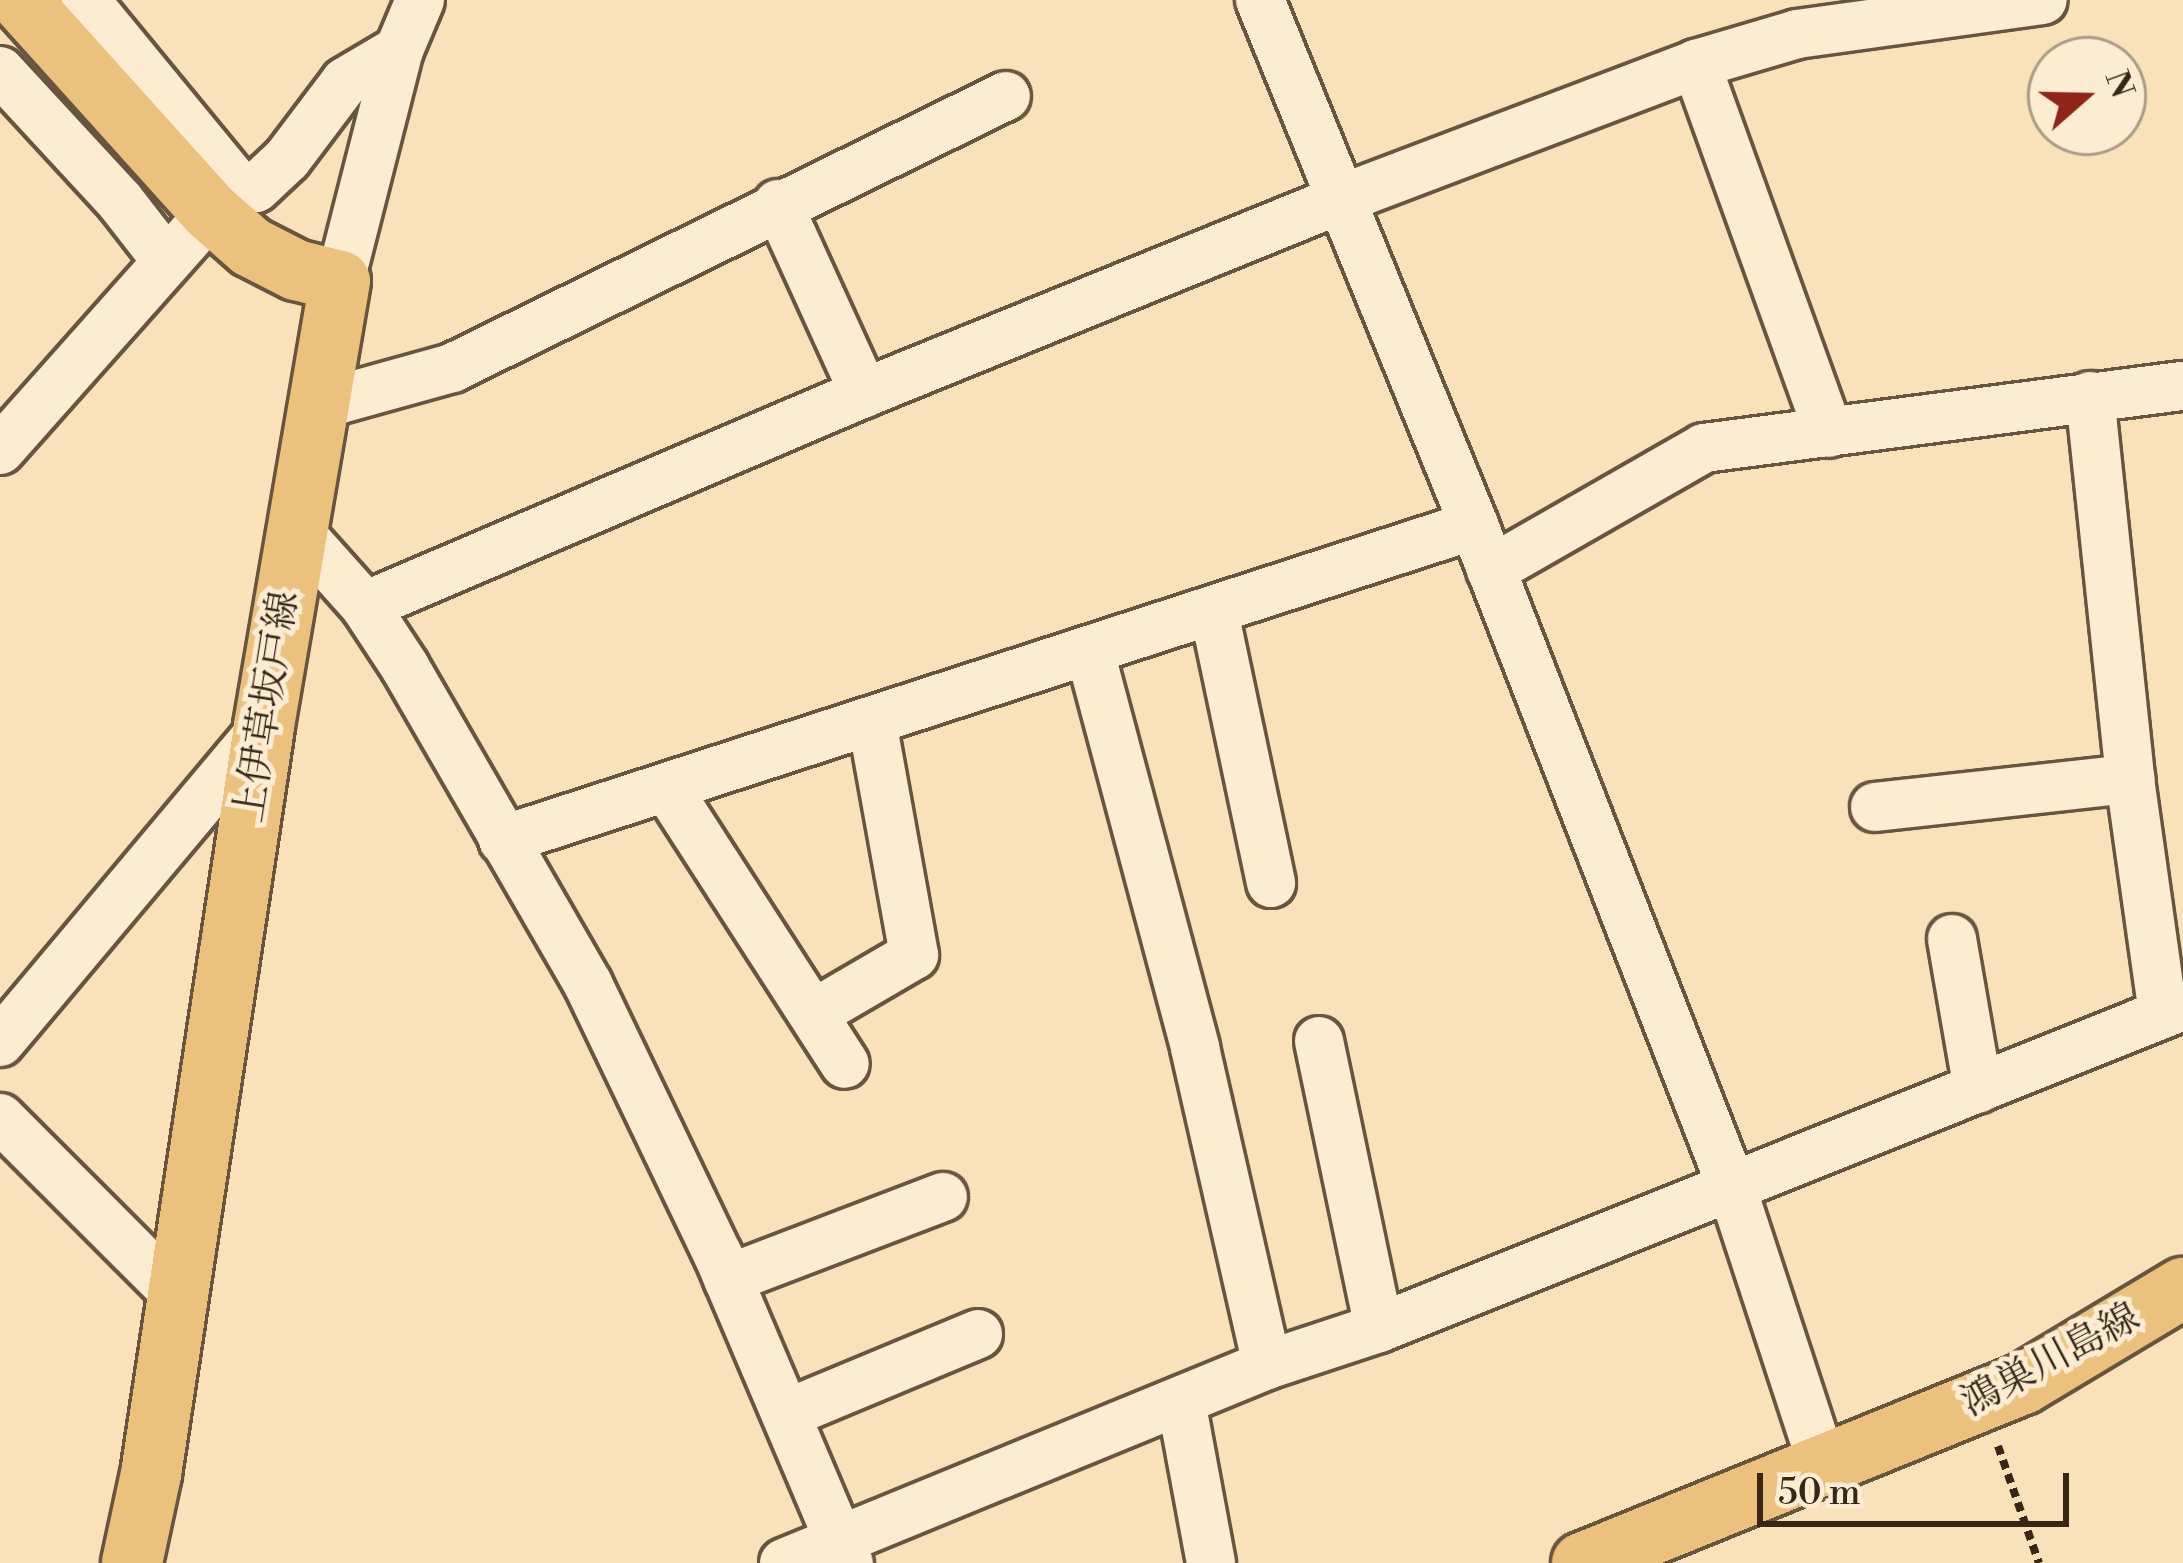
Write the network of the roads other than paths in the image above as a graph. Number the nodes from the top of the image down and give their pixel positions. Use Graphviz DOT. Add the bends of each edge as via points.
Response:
graph roads {
  1 [pos="20,0"];
  2 [pos="85,0"];
  3 [pos="420,0"];
  4 [pos="1260,0"];
  5 [pos="2044,0"];
  6 [pos="399,50"];
  7 [pos="1696,64"];
  8 [pos="0,71"];
  9 [pos="1006,95"];
  10 [pos="1344,198"];
  11 [pos="778,204"];
  12 [pos="211,212"];
  13 [pos="166,260"];
  14 [pos="340,280"];
  15 [pos="2183,386"];
  16 [pos="864,393"];
  17 [pos="2090,397"];
  18 [pos="319,405"];
  19 [pos="1829,433"];
  20 [pos="0,450"];
  21 [pos="1474,525"];
  22 [pos="298,531"];
  23 [pos="1492,570"];
  24 [pos="365,606"];
  25 [pos="1214,612"];
  26 [pos="1090,652"];
  27 [pos="872,722"];
  28 [pos="264,727"];
  29 [pos="2130,779"];
  30 [pos="667,788"];
  31 [pos="1875,807"];
  32 [pos="503,840"];
  33 [pos="1271,883"];
  34 [pos="1952,939"];
  35 [pos="2173,1010"];
  36 [pos="813,1013"];
  37 [pos="1319,1041"];
  38 [pos="0,1042"];
  39 [pos="845,1064"];
  40 [pos="1978,1089"];
  41 [pos="0,1118"];
  42 [pos="1731,1185"];
  43 [pos="943,1198"];
  44 [pos="728,1279"];
  45 [pos="2183,1288"];
  46 [pos="175,1293"];
  47 [pos="1379,1328"];
  48 [pos="978,1334"];
  49 [pos="1268,1365"];
  50 [pos="1181,1401"];
  51 [pos="786,1414"];
  52 [pos="1823,1466"];
  53 [pos="844,1551"];
  54 [pos="132,1563"];
  55 [pos="784,1563"];
  56 [pos="1211,1563"];
  57 [pos="1582,1563"];
  1 -- 12 [label="main road"];
  2 -- 6 [label="street" via="238,186 256,188 345,82"];
  3 -- 6 [label="street"];
  4 -- 10 [label="street"];
  5 -- 7 [label="street" via="1796,34"];
  6 -- 14 [label="street"];
  7 -- 10 [label="street"];
  7 -- 19 [label="street"];
  8 -- 13 [label="street"];
  9 -- 11 [label="street"];
  10 -- 16 [label="street"];
  10 -- 21 [label="street"];
  11 -- 16 [label="street"];
  11 -- 18 [label="street" via="452,368"];
  12 -- 13 [label="street"];
  12 -- 14 [label="main road" via="296,270"];
  13 -- 20 [label="street"];
  14 -- 18 [label="main road, 上伊草坂戸線"];
  15 -- 17 [label="street"];
  16 -- 24 [label="street"];
  17 -- 19 [label="street"];
  17 -- 29 [label="street"];
  18 -- 22 [label="main road, 上伊草坂戸線"];
  19 -- 23 [label="street" via="1690,454"];
  21 -- 23 [label="street"];
  21 -- 25 [label="street"];
  22 -- 24 [label="street"];
  22 -- 28 [label="main road, 上伊草坂戸線"];
  23 -- 42 [label="street"];
  24 -- 32 [label="street"];
  25 -- 26 [label="street"];
  25 -- 33 [label="street"];
  26 -- 27 [label="street"];
  26 -- 49 [label="street"];
  27 -- 30 [label="street"];
  27 -- 36 [label="street" via="914,955"];
  28 -- 38 [label="street"];
  28 -- 46 [label="main road, 上伊草坂戸線"];
  29 -- 31 [label="street"];
  29 -- 35 [label="street"];
  30 -- 32 [label="street"];
  30 -- 36 [label="street"];
  32 -- 44 [label="street" via="588,984"];
  34 -- 40 [label="street"];
  35 -- 40 [label="street"];
  36 -- 39 [label="street"];
  37 -- 47 [label="street"];
  40 -- 42 [label="street"];
  41 -- 46 [label="street"];
  42 -- 47 [label="street"];
  42 -- 52 [label="street"];
  43 -- 44 [label="street"];
  44 -- 51 [label="street"];
  45 -- 52 [label="main road, 鴻巣川島線" via="2024,1384"];
  46 -- 54 [label="main road, 上伊草坂戸線"];
  47 -- 49 [label="street"];
  48 -- 51 [label="street"];
  49 -- 50 [label="street"];
  50 -- 53 [label="street"];
  50 -- 56 [label="street"];
  51 -- 53 [label="street"];
  52 -- 57 [label="main road, 鴻巣川島線"];
  53 -- 55 [label="street"];
}
